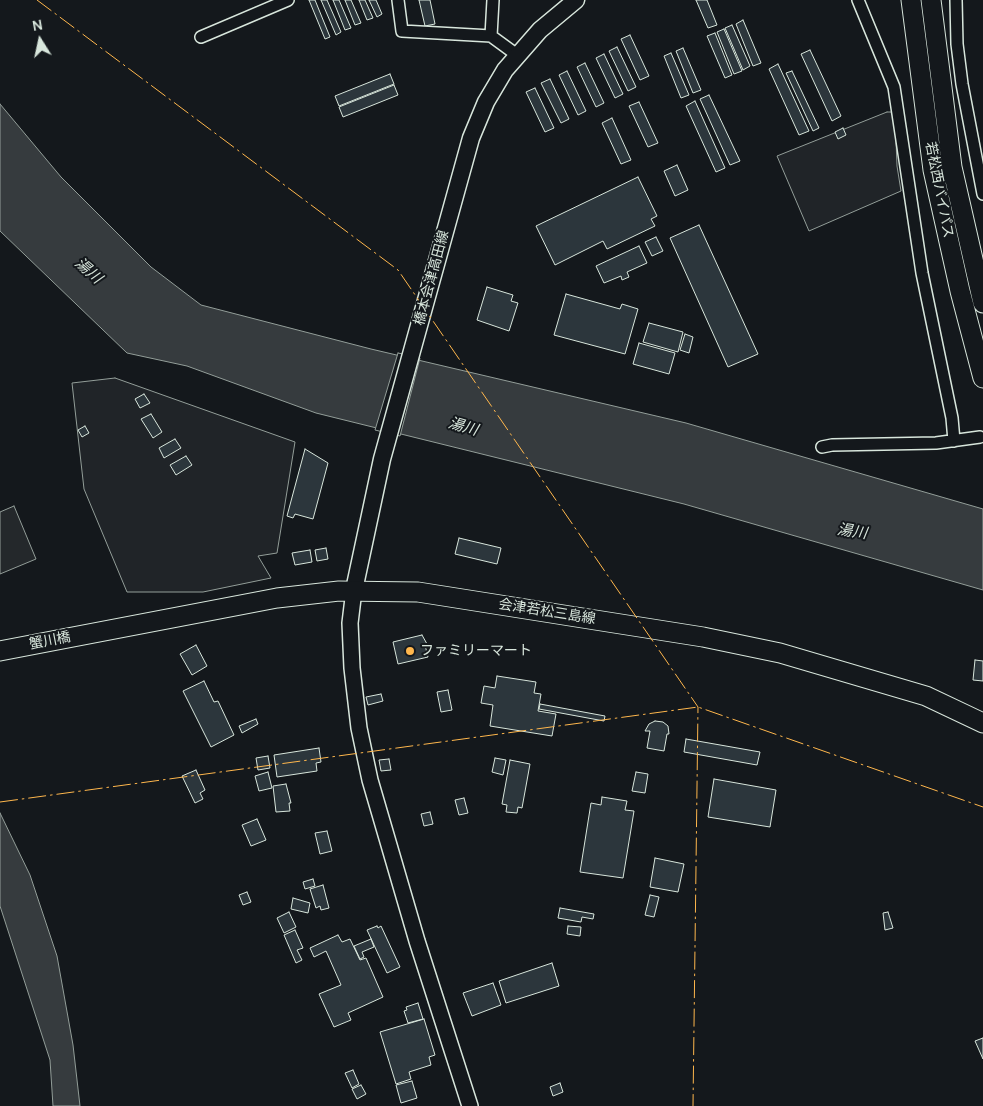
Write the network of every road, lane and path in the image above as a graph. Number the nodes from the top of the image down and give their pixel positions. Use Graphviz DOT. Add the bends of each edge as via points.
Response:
graph roads {
  1 [pos="288,0"];
  2 [pos="398,0"];
  3 [pos="493,0"];
  4 [pos="576,0"];
  5 [pos="858,0"];
  6 [pos="911,0"];
  7 [pos="931,0"];
  8 [pos="956,0"];
  9 [pos="491,36"];
  10 [pos="201,38"];
  11 [pos="517,55"];
  12 [pos="983,194"];
  13 [pos="983,303"];
  14 [pos="983,378"];
  15 [pos="980,437"];
  16 [pos="954,441"];
  17 [pos="822,448"];
  18 [pos="354,590"];
  19 [pos="101,631"];
  20 [pos="0,651"];
  21 [pos="983,723"];
  22 [pos="470,1106"];
  1 -- 10 [label="street"];
  2 -- 9 [label="street" via="402,31"];
  3 -- 9 [label="street"];
  4 -- 11 [label="main road, 橋本会津高田線" via="540,30"];
  5 -- 16 [label="street" via="894,87 922,274"];
  6 -- 14 [label="main road, 若松西バイパス" via="933,170"];
  7 -- 13 [label="main road, 若松西バイパス" via="952,167"];
  8 -- 12 [label="street" via="961,75"];
  9 -- 11 [label="street"];
  11 -- 18 [label="main road, 橋本会津高田線" via="486,102 471,138 382,459"];
  15 -- 16 [label="street"];
  16 -- 17 [label="street"];
  18 -- 19 [label="main road, 会津若松三島線" via="268,599"];
  18 -- 21 [label="main road, 会津若松三島線" via="448,596 703,637 780,653 916,693"];
  18 -- 22 [label="street" via="350,622 352,668 359,728 370,780"];
  19 -- 20 [label="main road, 蟹川橋"];
}
